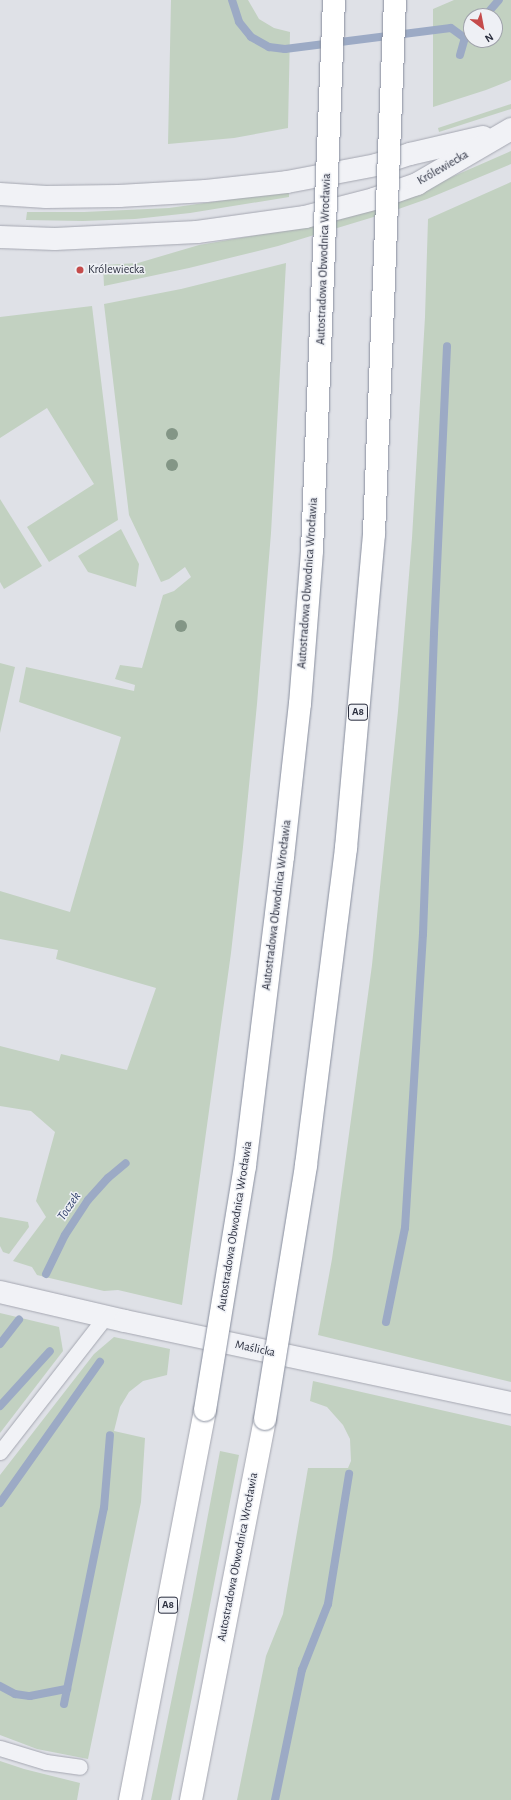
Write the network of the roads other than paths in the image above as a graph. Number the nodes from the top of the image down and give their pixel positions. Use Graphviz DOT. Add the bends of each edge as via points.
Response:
graph roads {
  1 [pos="334,0"];
  2 [pos="395,0"];
  3 [pos="507,131"];
  4 [pos="0,194"];
  5 [pos="0,237"];
  6 [pos="0,1292"];
  7 [pos="105,1317"];
  8 [pos="511,1403"];
  9 [pos="0,1452"];
  10 [pos="0,1748"];
  11 [pos="80,1767"];
  12 [pos="130,1800"];
  13 [pos="191,1800"];
  1 -- 12 [label="highway, Autostradowa Obwodnica Wrocławia / A8, bridge" via="312,550 300,704 284,857 245,1166 205,1410"];
  2 -- 13 [label="highway, Autostradowa Obwodnica Wrocławia / A8, bridge" via="374,534 348,824 306,1166 265,1419"];
  3 -- 4 [label="street, Królewiecka" via="410,154 376,165 287,182 206,191 119,196 46,197"];
  3 -- 5 [label="street, Królewiecka" via="417,184 374,199 305,217 197,232 55,239"];
  6 -- 7 [label="street, Maślicka"];
  7 -- 8 [label="street, Maślicka"];
  7 -- 9 [label="lane"];
  10 -- 11 [label="lane" via="46,1762"];
}
